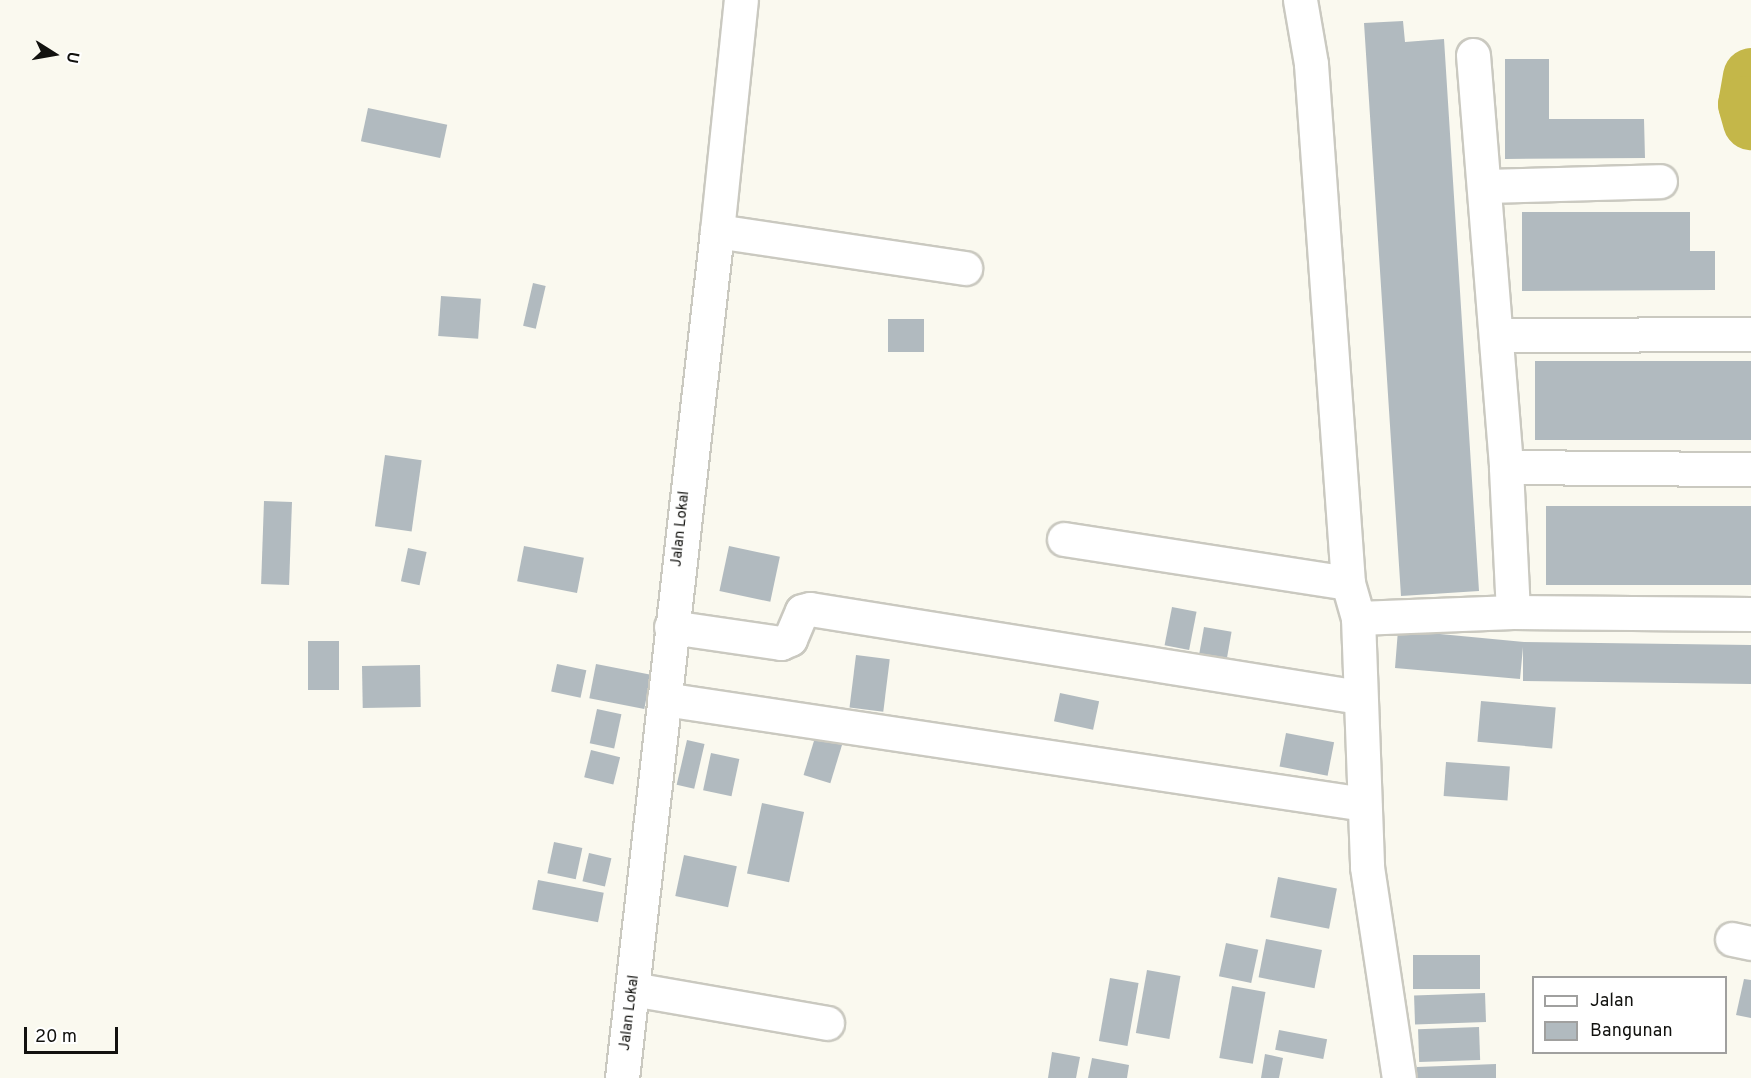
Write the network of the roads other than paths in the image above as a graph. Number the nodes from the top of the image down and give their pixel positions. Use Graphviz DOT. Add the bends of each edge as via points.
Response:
graph roads {
  1 [pos="741,0"];
  2 [pos="1300,0"];
  3 [pos="1473,55"];
  4 [pos="1660,181"];
  5 [pos="1485,186"];
  6 [pos="717,231"];
  7 [pos="965,268"];
  8 [pos="1751,334"];
  9 [pos="1498,335"];
  10 [pos="1506,467"];
  11 [pos="1751,469"];
  12 [pos="1064,539"];
  13 [pos="1348,583"];
  14 [pos="1513,612"];
  15 [pos="1751,614"];
  16 [pos="1358,618"];
  17 [pos="671,627"];
  18 [pos="1359,697"];
  19 [pos="664,699"];
  20 [pos="1364,804"];
  21 [pos="633,989"];
  22 [pos="827,1023"];
  23 [pos="622,1078"];
  24 [pos="1399,1078"];
  1 -- 6 [label="street, Jalan Lokal"];
  2 -- 13 [label="street" via="1313,87"];
  3 -- 5 [label="street"];
  4 -- 5 [label="street"];
  5 -- 9 [label="street"];
  6 -- 7 [label="street"];
  6 -- 17 [label="street, Jalan Lokal"];
  8 -- 9 [label="street"];
  9 -- 10 [label="street"];
  10 -- 11 [label="street"];
  10 -- 14 [label="street"];
  12 -- 13 [label="street"];
  13 -- 16 [label="street"];
  14 -- 15 [label="street"];
  14 -- 16 [label="street"];
  16 -- 18 [label="street"];
  17 -- 18 [label="street" via="781,643 789,639 802,611 810,609"];
  17 -- 19 [label="street, Jalan Lokal"];
  18 -- 20 [label="street"];
  19 -- 20 [label="street"];
  19 -- 21 [label="street, Jalan Lokal"];
  20 -- 24 [label="street" via="1367,867"];
  21 -- 22 [label="street"];
  21 -- 23 [label="street, Jalan Lokal"];
}
